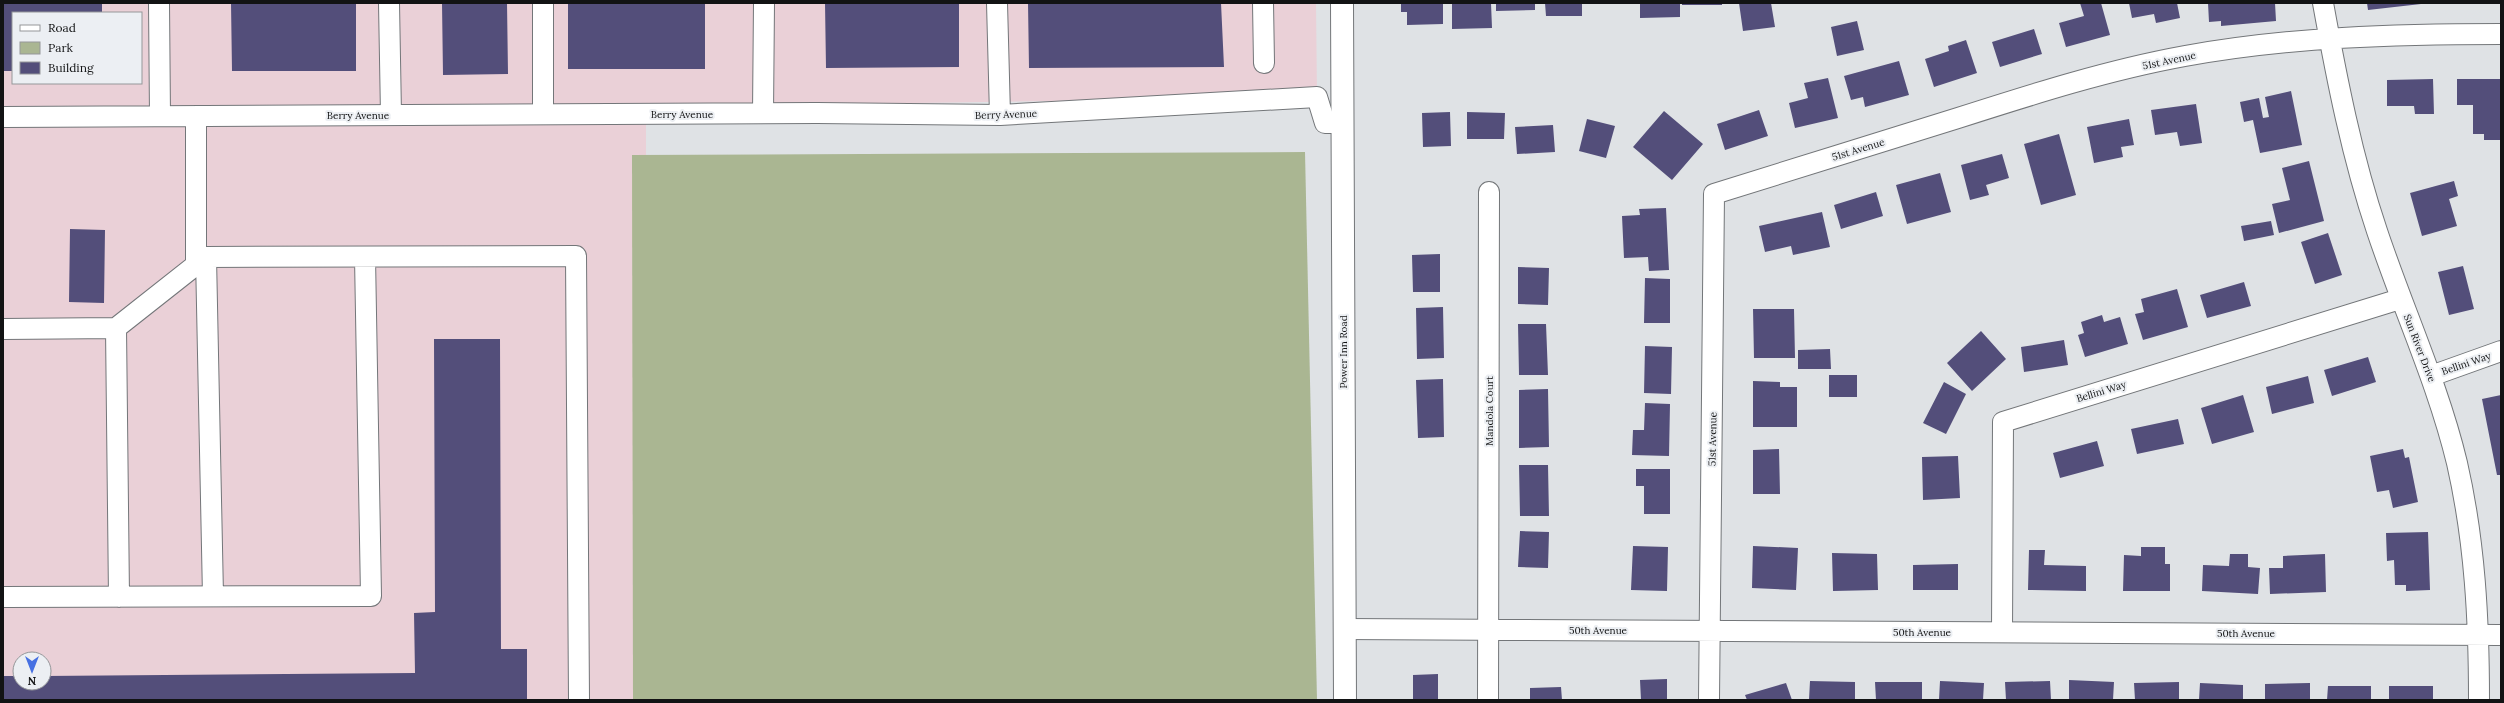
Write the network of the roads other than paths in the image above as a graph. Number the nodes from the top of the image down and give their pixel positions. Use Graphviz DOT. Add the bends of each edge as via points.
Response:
graph roads {
  1 [pos="159,3"];
  2 [pos="389,3"];
  3 [pos="543,3"];
  4 [pos="764,3"];
  5 [pos="997,3"];
  6 [pos="1263,3"];
  7 [pos="1342,3"];
  8 [pos="2323,3"];
  9 [pos="2501,34"];
  10 [pos="2329,37"];
  11 [pos="1264,63"];
  12 [pos="763,113"];
  13 [pos="543,114"];
  14 [pos="391,115"];
  15 [pos="1000,115"];
  16 [pos="160,116"];
  17 [pos="196,116"];
  18 [pos="3,117"];
  19 [pos="1343,123"];
  20 [pos="1489,192"];
  21 [pos="365,257"];
  22 [pos="201,261"];
  23 [pos="2400,298"];
  24 [pos="116,328"];
  25 [pos="3,329"];
  26 [pos="2501,352"];
  27 [pos="2430,376"];
  28 [pos="213,596"];
  29 [pos="3,597"];
  30 [pos="119,597"];
  31 [pos="1344,629"];
  32 [pos="1489,630"];
  33 [pos="1710,630"];
  34 [pos="2002,632"];
  35 [pos="2479,635"];
  36 [pos="2501,635"];
  37 [pos="579,700"];
  38 [pos="1345,700"];
  39 [pos="1488,700"];
  40 [pos="1709,700"];
  41 [pos="2479,700"];
  1 -- 16 [label="street"];
  2 -- 14 [label="street"];
  3 -- 13 [label="street"];
  4 -- 12 [label="street"];
  5 -- 15 [label="street"];
  6 -- 11 [label="street"];
  7 -- 19 [label="main road, Power Inn Road"];
  8 -- 10 [label="street, Sun River Drive"];
  9 -- 10 [label="street, 51st Avenue"];
  10 -- 23 [label="street, Sun River Drive" via="2354,154"];
  10 -- 33 [label="street, 51st Avenue" via="2251,45 2118,70 1714,194"];
  12 -- 13 [label="street, Berry Avenue"];
  12 -- 15 [label="street, Berry Avenue"];
  13 -- 14 [label="street, Berry Avenue"];
  14 -- 17 [label="street, Berry Avenue"];
  15 -- 19 [label="street, Berry Avenue" via="1316,97 1325,123"];
  16 -- 17 [label="street, Berry Avenue"];
  16 -- 18 [label="street, Berry Avenue"];
  17 -- 22 [label="street"];
  19 -- 31 [label="main road, Power Inn Road"];
  20 -- 32 [label="street, Mandola Court"];
  21 -- 22 [label="street"];
  21 -- 28 [label="street" via="371,596"];
  21 -- 37 [label="street" via="576,256"];
  22 -- 24 [label="street"];
  22 -- 28 [label="street"];
  23 -- 27 [label="street, Sun River Drive"];
  23 -- 34 [label="street, Bellini Way" via="2003,422"];
  24 -- 25 [label="street"];
  24 -- 30 [label="street"];
  26 -- 27 [label="street, Bellini Way"];
  27 -- 35 [label="street, Sun River Drive" via="2456,463 2468,518 2476,575"];
  28 -- 30 [label="street"];
  29 -- 30 [label="street"];
  31 -- 32 [label="street, 50th Avenue"];
  31 -- 38 [label="main road, Power Inn Road"];
  32 -- 33 [label="street, 50th Avenue"];
  32 -- 39 [label="street, Mandola Court"];
  33 -- 34 [label="street, 50th Avenue"];
  33 -- 40 [label="street, 51st Avenue"];
  34 -- 35 [label="street, 50th Avenue"];
  35 -- 36 [label="street, 50th Avenue"];
  35 -- 41 [label="street, Sun River Drive"];
}
